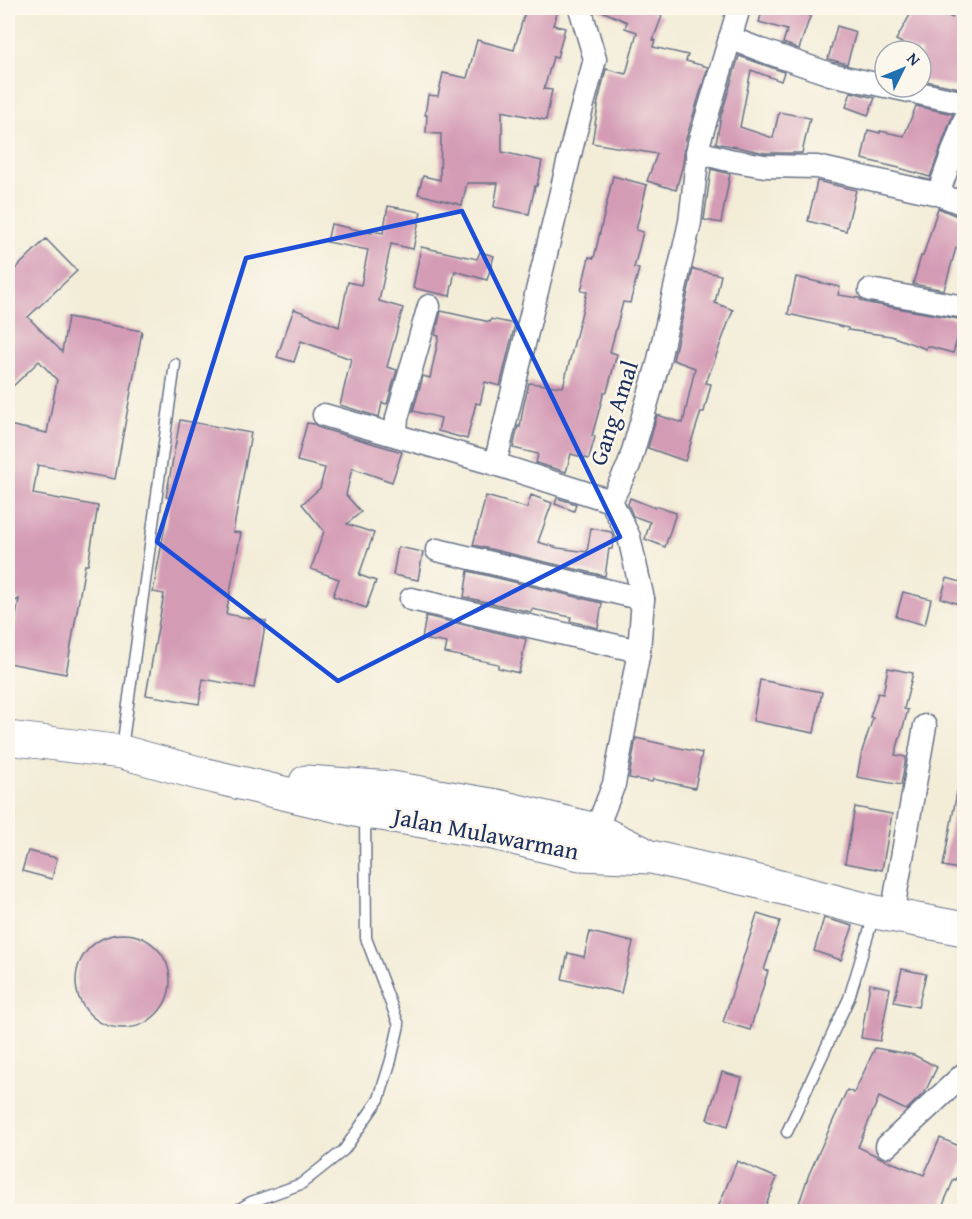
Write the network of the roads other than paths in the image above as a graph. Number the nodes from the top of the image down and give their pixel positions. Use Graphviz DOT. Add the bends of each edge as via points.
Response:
graph roads {
  1 [pos="580,8"];
  2 [pos="739,8"];
  3 [pos="730,38"];
  4 [pos="873,83"];
  5 [pos="933,96"];
  6 [pos="964,105"];
  7 [pos="964,121"];
  8 [pos="697,152"];
  9 [pos="938,194"];
  10 [pos="964,204"];
  11 [pos="870,290"];
  12 [pos="429,306"];
  13 [pos="964,307"];
  14 [pos="175,364"];
  15 [pos="324,415"];
  16 [pos="398,436"];
  17 [pos="495,464"];
  18 [pos="611,501"];
  19 [pos="436,550"];
  20 [pos="411,599"];
  21 [pos="643,599"];
  22 [pos="639,651"];
  23 [pos="925,726"];
  24 [pos="8,738"];
  25 [pos="122,752"];
  26 [pos="381,805"];
  27 [pos="495,820"];
  28 [pos="597,830"];
  29 [pos="651,857"];
  30 [pos="884,913"];
  31 [pos="964,929"];
  32 [pos="964,1074"];
  33 [pos="787,1132"];
  34 [pos="887,1146"];
  35 [pos="234,1212"];
  1 -- 17 [label="street" via="595,59"];
  2 -- 3 [label="street, Gang Amal"];
  3 -- 4 [label="street" via="830,74"];
  3 -- 8 [label="street, Gang Amal"];
  5 -- 6 [label="street"];
  7 -- 9 [label="street"];
  8 -- 9 [label="street" via="765,165 817,167"];
  8 -- 18 [label="street, Gang Amal" via="690,222 658,364 629,465"];
  9 -- 10 [label="street"];
  11 -- 13 [label="street"];
  12 -- 16 [label="street" via="396,424"];
  14 -- 25 [label="lane"];
  15 -- 16 [label="street"];
  16 -- 17 [label="street"];
  17 -- 18 [label="street"];
  18 -- 21 [label="street, Gang Amal" via="629,537"];
  19 -- 21 [label="street"];
  20 -- 22 [label="street"];
  21 -- 22 [label="street, Gang Amal"];
  22 -- 28 [label="street, Gang Amal" via="614,784"];
  23 -- 30 [label="street"];
  24 -- 25 [label="highway"];
  25 -- 26 [label="highway" via="202,774"];
  26 -- 27 [label="highway"];
  26 -- 35 [label="lane" via="366,938 399,1025 379,1099 344,1150 301,1184"];
  27 -- 28 [label="highway"];
  27 -- 29 [label="highway, Jalan Mulawarman" via="580,854"];
  28 -- 29 [label="highway"];
  29 -- 30 [label="highway, Jalan Mulawarman"];
  30 -- 31 [label="highway, Jalan Mulawarman"];
  30 -- 33 [label="lane"];
  32 -- 34 [label="street"];
}
